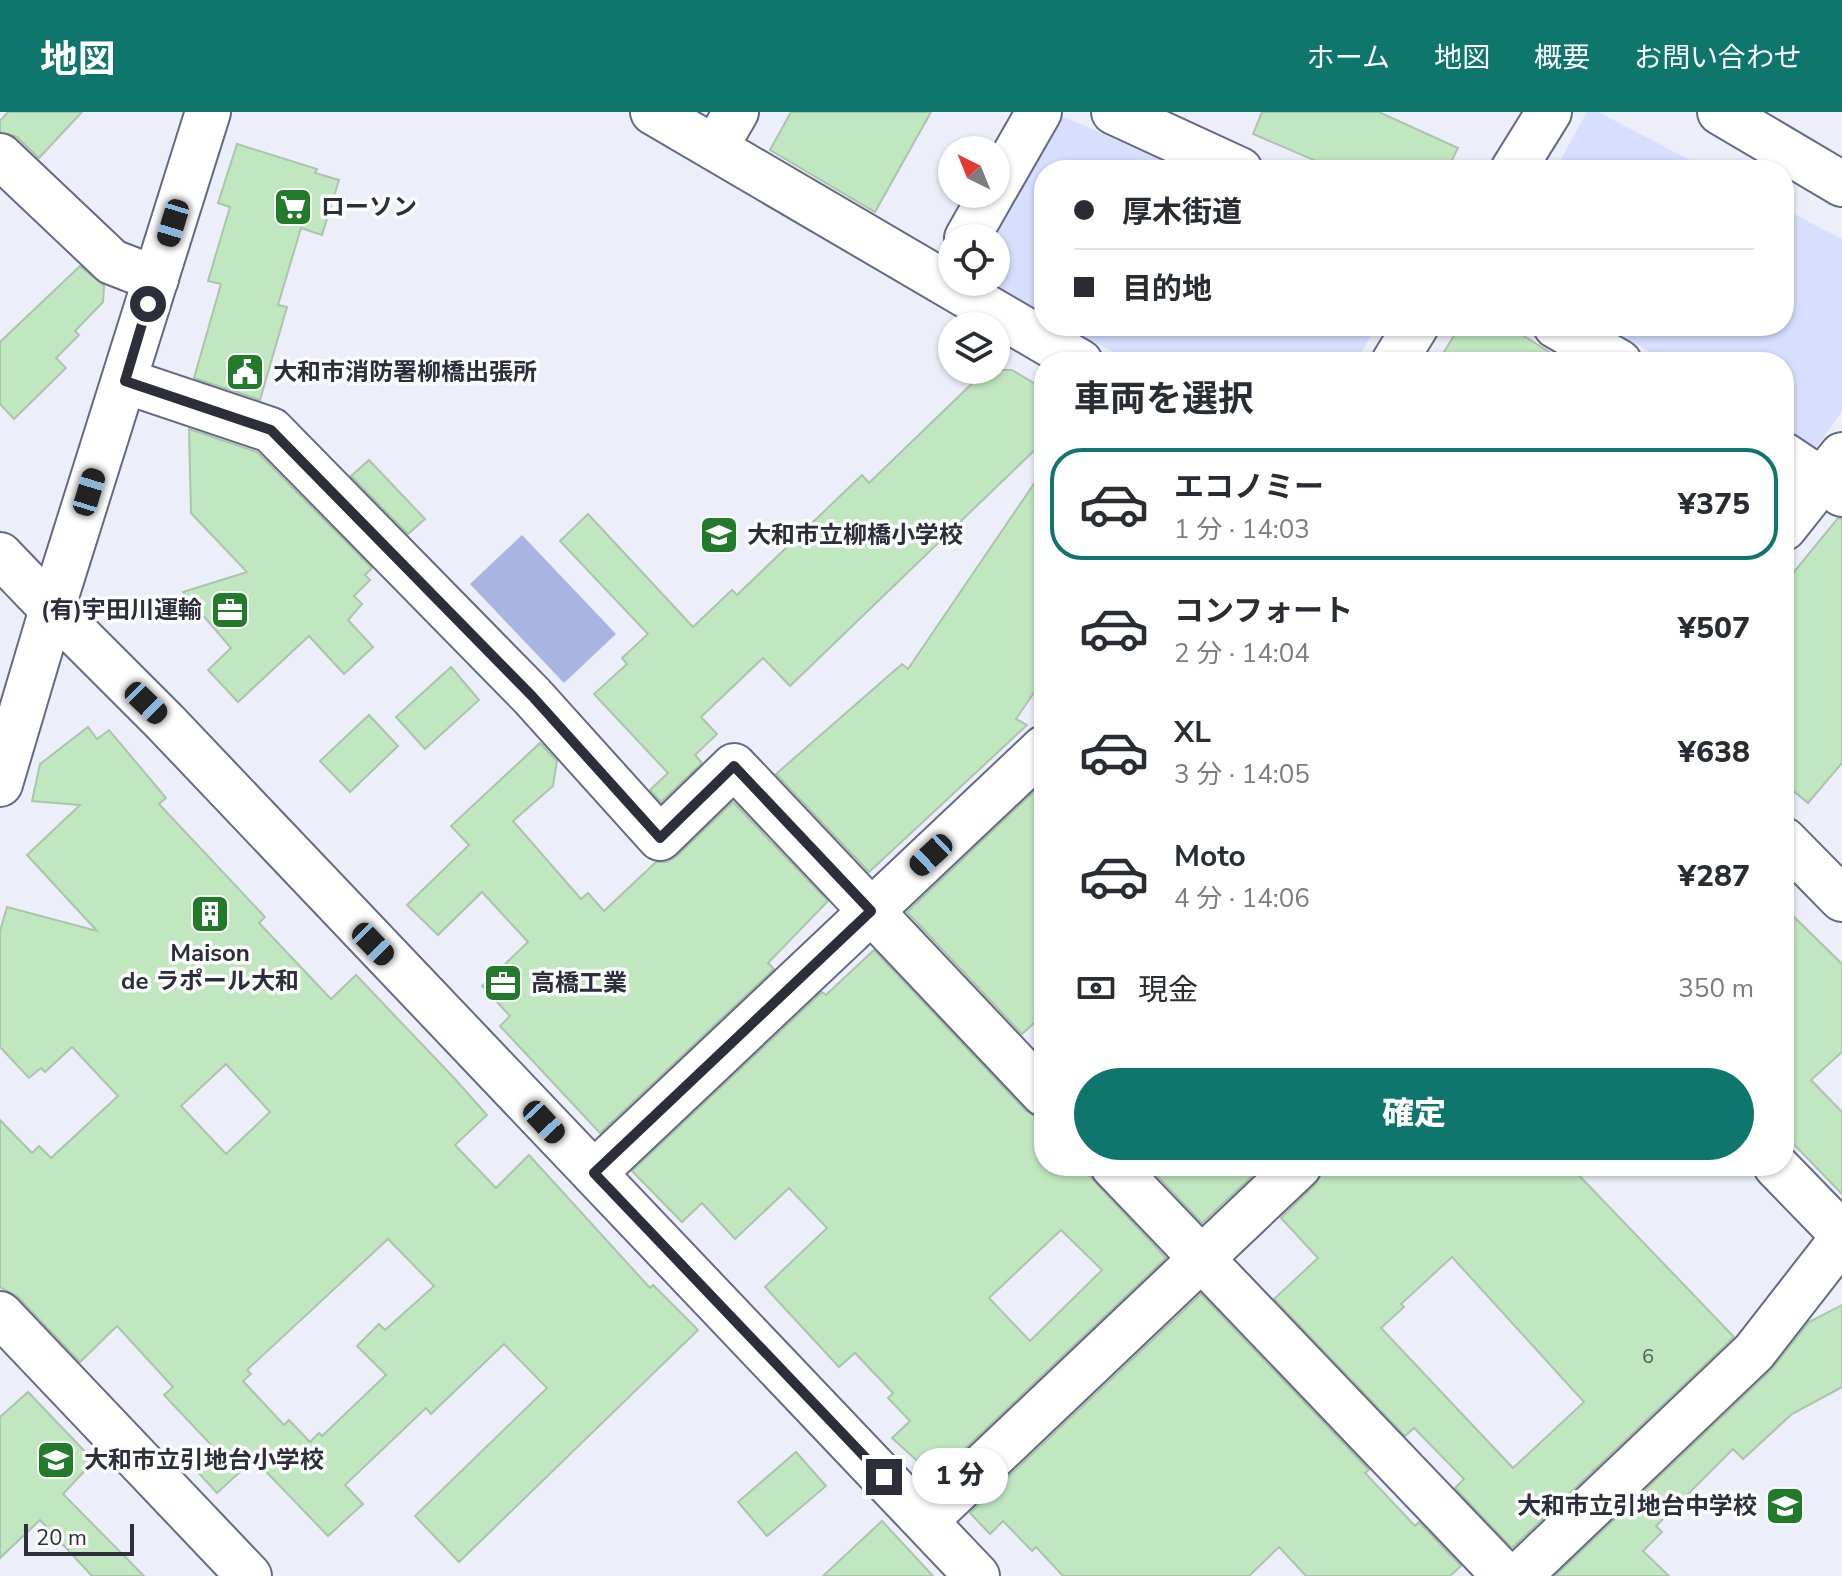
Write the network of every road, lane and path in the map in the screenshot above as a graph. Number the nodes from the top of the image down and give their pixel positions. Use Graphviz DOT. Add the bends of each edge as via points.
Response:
graph roads {
  1 [pos="208,112"];
  2 [pos="653,112"];
  3 [pos="1039,112"];
  4 [pos="1114,112"];
  5 [pos="1549,112"];
  6 [pos="1720,112"];
  7 [pos="725,130"];
  8 [pos="0,156"];
  9 [pos="1218,160"];
  10 [pos="1519,160"];
  11 [pos="1010,163"];
  12 [pos="1842,184"];
  13 [pos="938,266"];
  14 [pos="156,279"];
  15 [pos="982,296"];
  16 [pos="1034,331"];
  17 [pos="1042,336"];
  18 [pos="1574,336"];
  19 [pos="1065,352"];
  20 [pos="1602,352"];
  21 [pos="125,381"];
  22 [pos="1794,459"];
  23 [pos="1835,476"];
  24 [pos="1794,518"];
  25 [pos="0,555"];
  26 [pos="52,609"];
  27 [pos="1034,757"];
  28 [pos="0,784"];
  29 [pos="1794,850"];
  30 [pos="1842,899"];
  31 [pos="871,911"];
  32 [pos="1034,1083"];
  33 [pos="594,1173"];
  34 [pos="1122,1176"];
  35 [pos="1288,1176"];
  36 [pos="1785,1176"];
  37 [pos="1842,1237"];
  38 [pos="1201,1259"];
  39 [pos="0,1314"];
  40 [pos="926,1520"];
  41 [pos="249,1576"];
  42 [pos="977,1576"];
  43 [pos="1505,1576"];
  44 [pos="1519,1576"];
  1 -- 14 [label="street"];
  2 -- 7 [label="street"];
  3 -- 11 [label="street"];
  4 -- 9 [label="street"];
  5 -- 10 [label="street"];
  6 -- 12 [label="street"];
  7 -- 13 [label="street"];
  8 -- 14 [label="street" via="112,262"];
  14 -- 21 [label="street"];
  15 -- 16 [label="street"];
  17 -- 19 [label="street"];
  18 -- 20 [label="street"];
  21 -- 26 [label="street"];
  21 -- 31 [label="street" via="271,430 532,696 660,838 734,766"];
  22 -- 23 [label="street"];
  23 -- 24 [label="street"];
  25 -- 26 [label="street"];
  26 -- 28 [label="street"];
  26 -- 33 [label="street"];
  27 -- 31 [label="street"];
  29 -- 30 [label="street"];
  31 -- 32 [label="street"];
  31 -- 33 [label="street"];
  33 -- 40 [label="street"];
  34 -- 38 [label="street"];
  35 -- 38 [label="street"];
  36 -- 37 [label="street"];
  37 -- 44 [label="street" via="1754,1352"];
  38 -- 40 [label="street"];
  38 -- 43 [label="street"];
  39 -- 41 [label="street"];
  40 -- 42 [label="street"];
}
